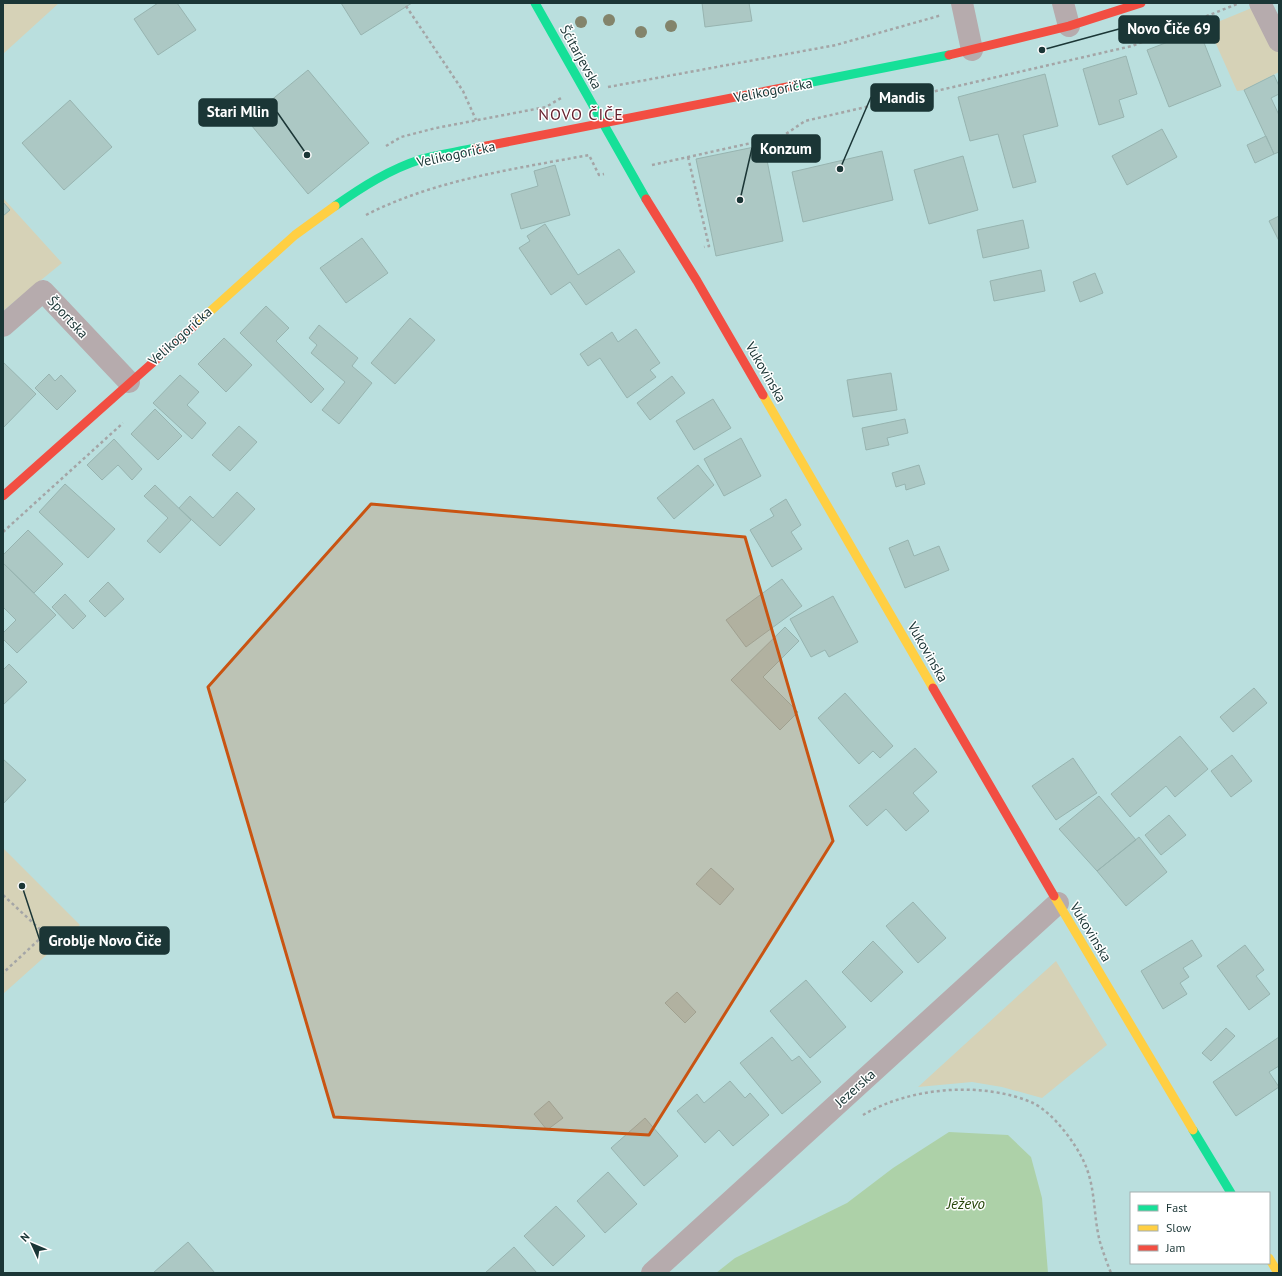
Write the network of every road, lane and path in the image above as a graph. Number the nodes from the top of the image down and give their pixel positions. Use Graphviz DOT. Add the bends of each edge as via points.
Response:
graph roads {
  1 [pos="535,3"];
  2 [pos="962,3"];
  3 [pos="1063,3"];
  4 [pos="1141,3"];
  5 [pos="1239,3"];
  6 [pos="1260,3"];
  7 [pos="406,6"];
  8 [pos="1069,26"];
  9 [pos="1279,42"];
  10 [pos="972,50"];
  11 [pos="476,120"];
  12 [pos="603,125"];
  13 [pos="688,157"];
  14 [pos="628,170"];
  15 [pos="364,216"];
  16 [pos="681,254"];
  17 [pos="3,326"];
  18 [pos="129,382"];
  19 [pos="125,421"];
  20 [pos="3,496"];
  21 [pos="3,532"];
  22 [pos="3,895"];
  23 [pos="1058,903"];
  24 [pos="3,973"];
  25 [pos="861,1116"];
  26 [pos="1230,1192"];
  27 [pos="1270,1260"];
  28 [pos="652,1273"];
  29 [pos="1111,1273"];
  30 [pos="1278,1273"];
  1 -- 12 [label="main road, Šćitarjevska"];
  2 -- 10 [label="street"];
  3 -- 8 [label="street"];
  4 -- 8 [label="main road, Velikogorička"];
  5 -- 13 [label="path" via="1132,46 805,122 783,136"];
  6 -- 9 [label="street"];
  7 -- 11 [label="path" via="464,91"];
  8 -- 10 [label="main road, Velikogorička"];
  10 -- 12 [label="main road, Velikogorička"];
  12 -- 14 [label="main road, Vukovinska"];
  12 -- 18 [label="main road, Velikogorička" via="422,159 388,172 359,188 295,235"];
  13 -- 14 [label="path"];
  13 -- 16 [label="path" via="709,246"];
  14 -- 15 [label="path" via="599,175 589,155 492,174 423,192"];
  14 -- 16 [label="main road, Vukovinska"];
  16 -- 23 [label="main road, Vukovinska"];
  17 -- 18 [label="street, Športska" via="42,291"];
  18 -- 20 [label="main road, Velikogorička"];
  19 -- 21 [label="path"];
  22 -- 24 [label="path" via="45,934"];
  23 -- 26 [label="main road, Vukovinska"];
  23 -- 28 [label="street, Jezerska"];
  25 -- 29 [label="path" via="874,1108 915,1094 974,1089 1033,1104 1051,1116 1084,1162 1094,1198 1100,1241"];
  27 -- 30 [label="main road"];
}
